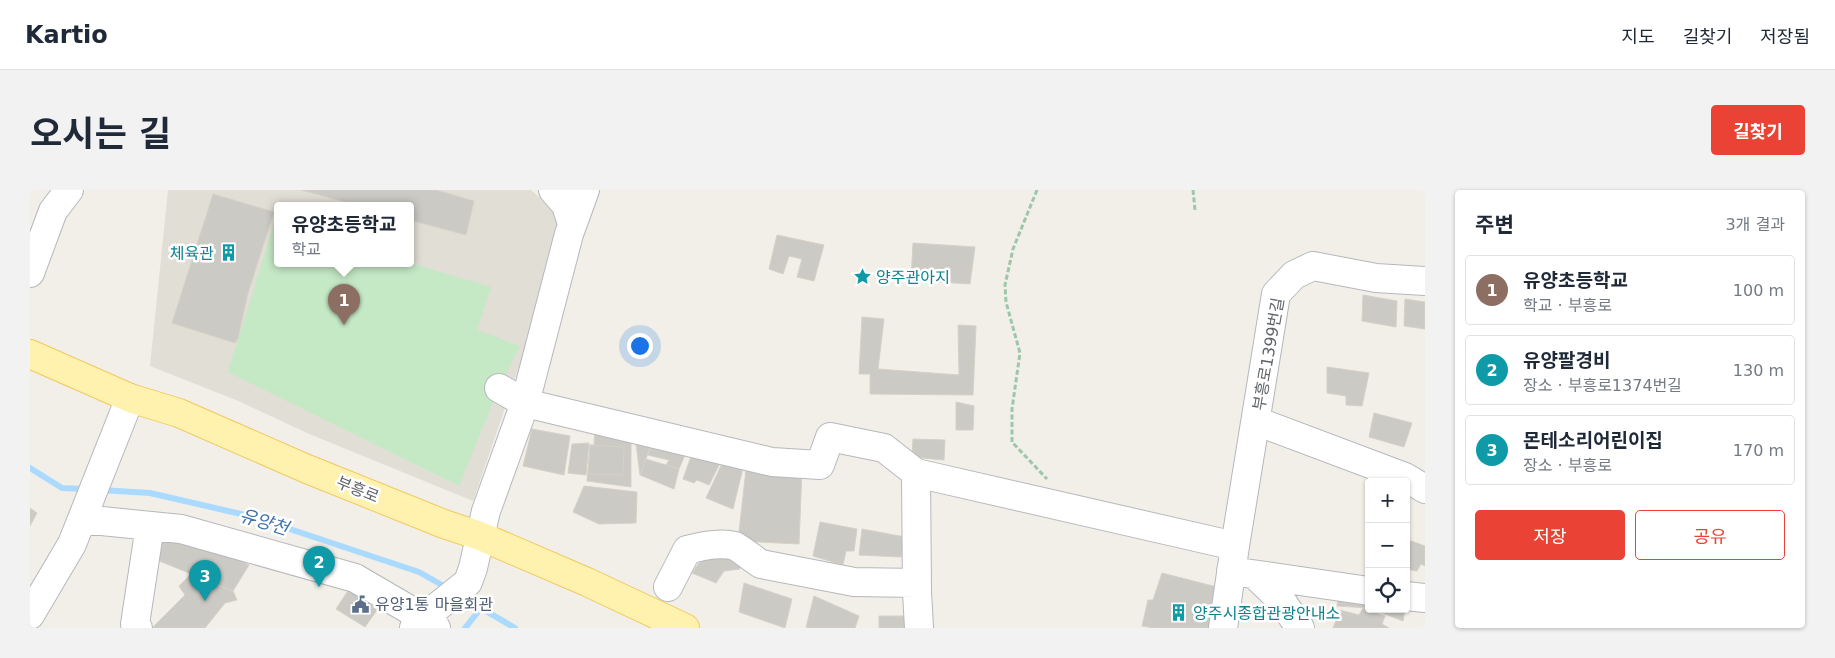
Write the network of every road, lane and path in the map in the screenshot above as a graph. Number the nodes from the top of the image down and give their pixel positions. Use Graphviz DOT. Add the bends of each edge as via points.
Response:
graph roads {
  1 [pos="69,190"];
  2 [pos="553,190"];
  3 [pos="585,190"];
  4 [pos="1037,190"];
  5 [pos="1192,190"];
  6 [pos="1195,210"];
  7 [pos="572,224"];
  8 [pos="30,273"];
  9 [pos="1425,281"];
  10 [pos="30,354"];
  11 [pos="499,388"];
  12 [pos="130,398"];
  13 [pos="525,403"];
  14 [pos="1256,421"];
  15 [pos="916,473"];
  16 [pos="1048,480"];
  17 [pos="1425,489"];
  18 [pos="85,512"];
  19 [pos="150,526"];
  20 [pos="480,536"];
  21 [pos="1240,564"];
  22 [pos="917,583"];
  23 [pos="668,587"];
  24 [pos="1365,589"];
  25 [pos="1410,596"];
  26 [pos="1425,598"];
  27 [pos="30,614"];
  28 [pos="426,621"];
  29 [pos="138,628"];
  30 [pos="685,628"];
  31 [pos="919,628"];
  32 [pos="1224,628"];
  33 [pos="1300,628"];
  1 -- 8 [label="street" via="53,210"];
  2 -- 7 [label="street" via="566,205"];
  3 -- 7 [label="street"];
  4 -- 16 [label="path" via="1013,249 1005,285 1006,302 1020,353 1012,409 1012,442"];
  5 -- 6 [label="path"];
  7 -- 13 [label="street"];
  9 -- 14 [label="street, 부흥로1399번길" via="1376,278 1313,266 1294,275 1276,294"];
  10 -- 12 [label="main road, 부흥로"];
  11 -- 13 [label="street"];
  12 -- 18 [label="street"];
  12 -- 20 [label="main road, 부흥로" via="180,413 307,469"];
  13 -- 15 [label="street" via="772,462 820,465 830,437 884,448"];
  13 -- 20 [label="street"];
  14 -- 17 [label="street" via="1405,478"];
  14 -- 21 [label="street, 부흥로1399번길"];
  15 -- 21 [label="street"];
  15 -- 22 [label="street"];
  18 -- 19 [label="street"];
  18 -- 27 [label="street" via="72,544"];
  19 -- 28 [label="street" via="181,529 355,578"];
  19 -- 29 [label="street" via="135,624"];
  20 -- 28 [label="street" via="468,582"];
  20 -- 30 [label="main road, 부흥로"];
  21 -- 24 [label="street"];
  21 -- 32 [label="street, 부흥로1399번길"];
  21 -- 33 [label="street" via="1281,600"];
  22 -- 23 [label="street" via="854,582 762,564 736,546 703,545 686,550"];
  22 -- 31 [label="street"];
  25 -- 26 [label="street"];
}
